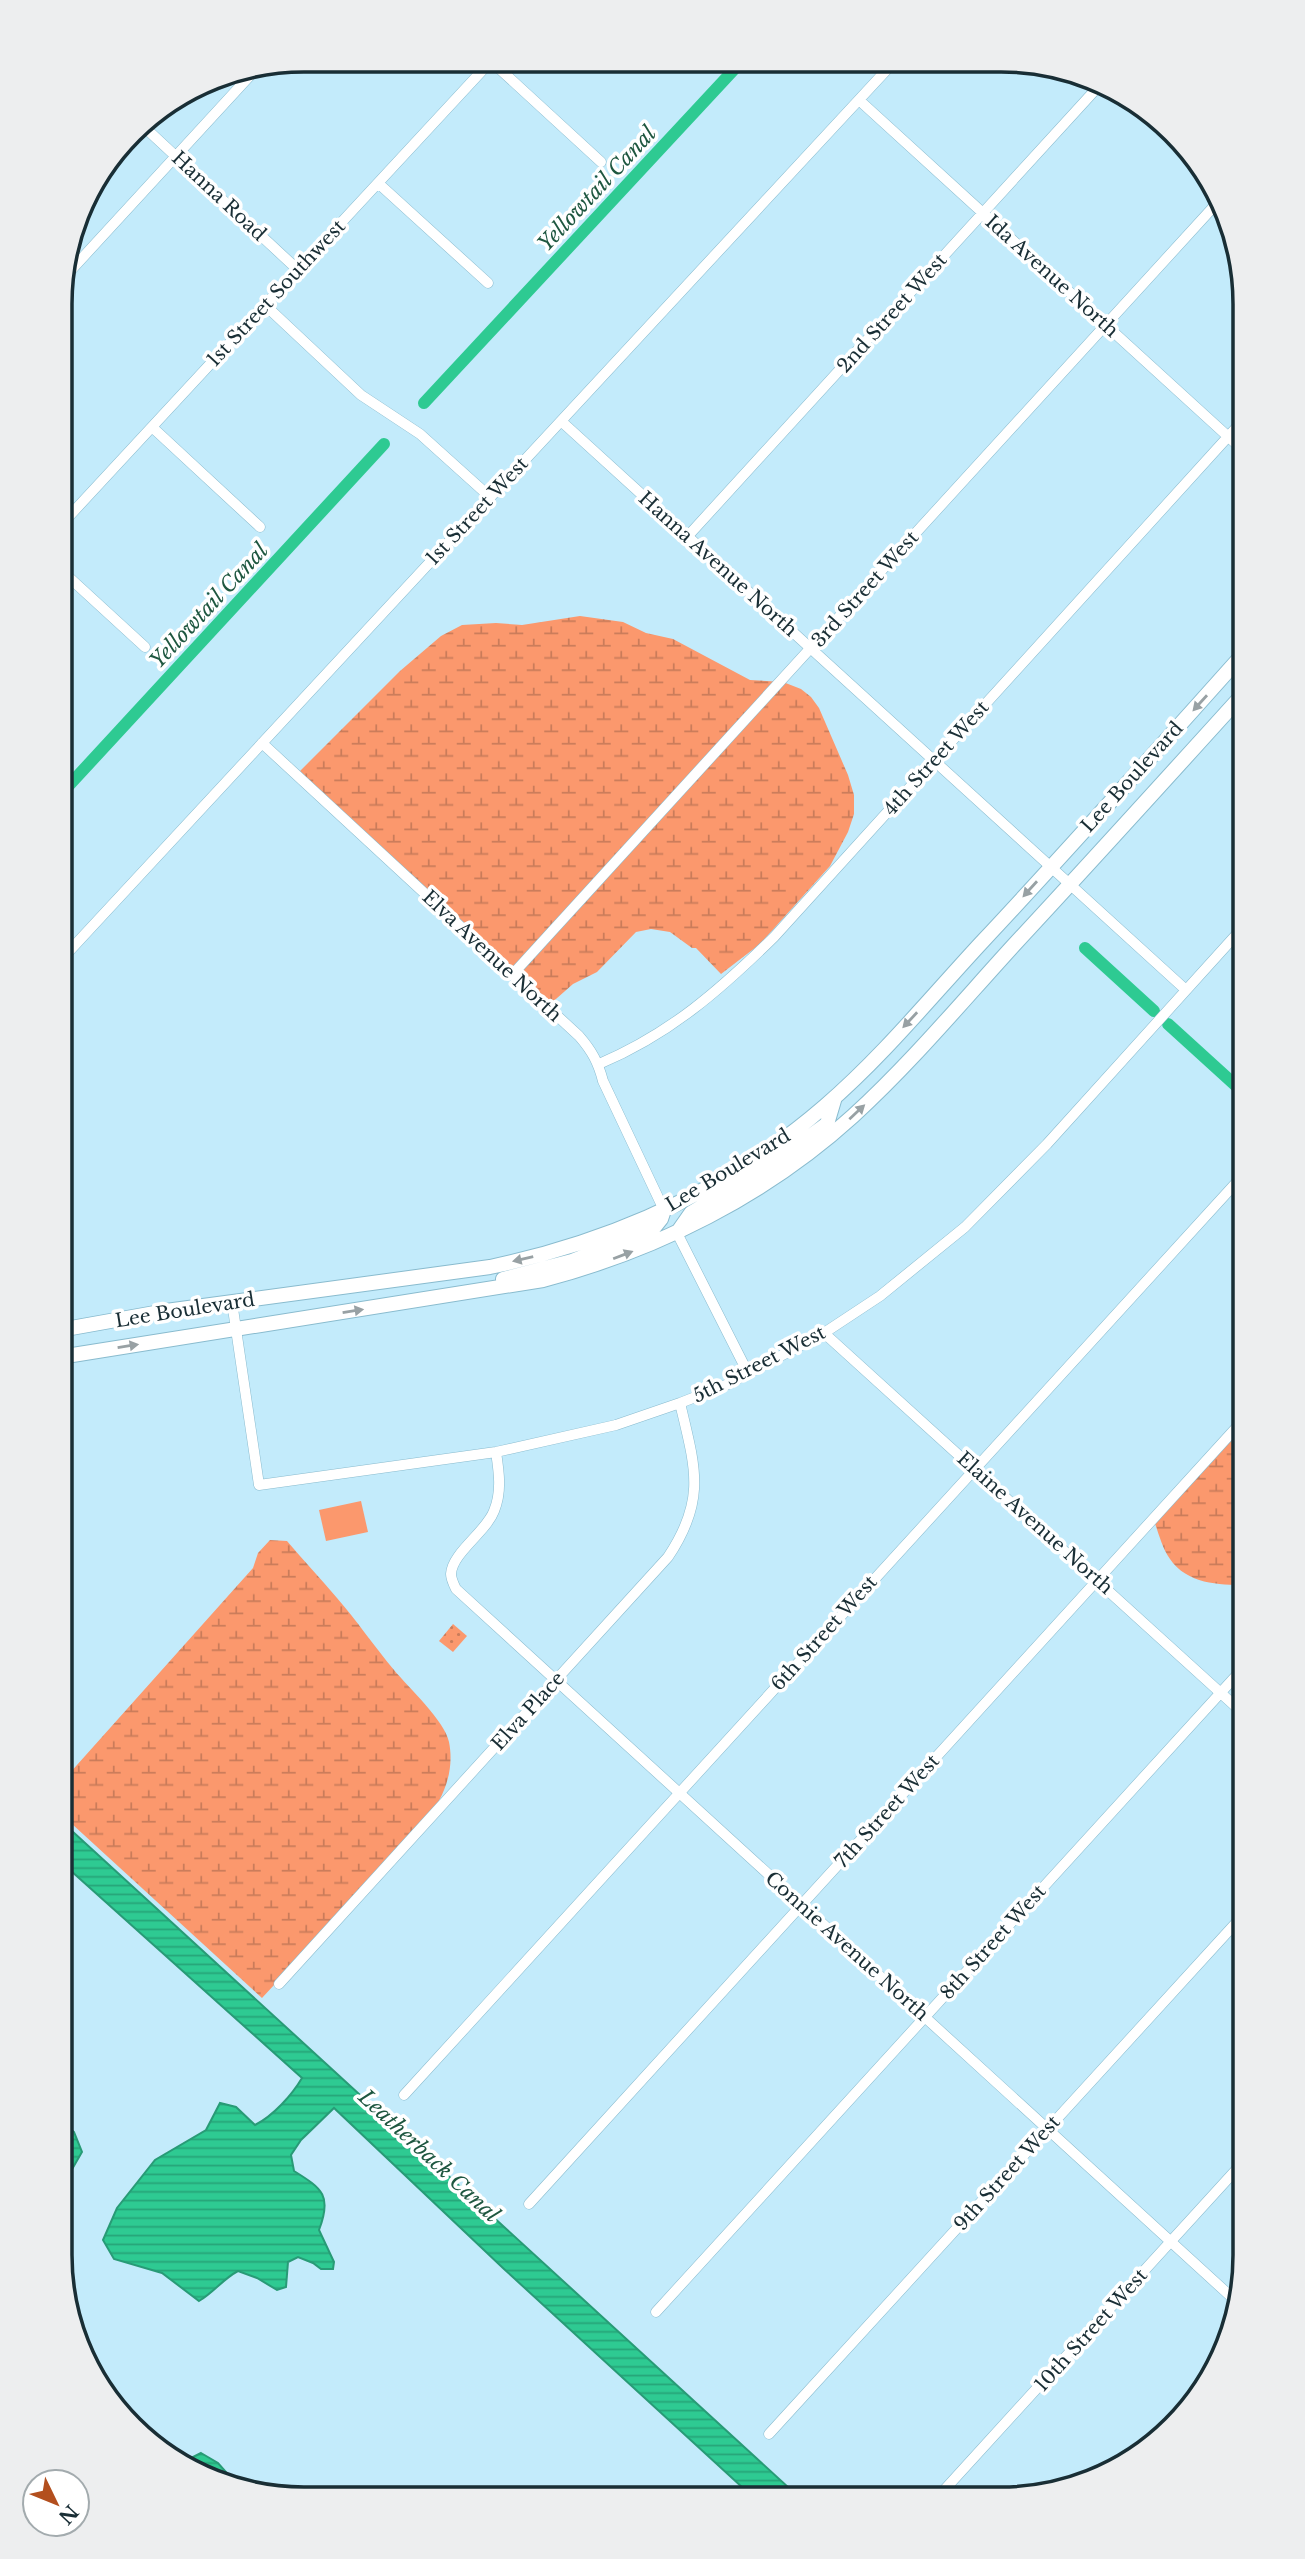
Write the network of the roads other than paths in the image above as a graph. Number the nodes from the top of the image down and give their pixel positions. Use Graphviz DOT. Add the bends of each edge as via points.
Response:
graph roads {
  1 [pos="481,72"];
  2 [pos="503,72"];
  3 [pos="885,72"];
  4 [pos="248,79"];
  5 [pos="1094,92"];
  6 [pos="859,100"];
  7 [pos="149,131"];
  8 [pos="176,156"];
  9 [pos="601,162"];
  10 [pos="378,183"];
  11 [pos="1212,208"];
  12 [pos="983,213"];
  13 [pos="76,265"];
  14 [pos="298,270"];
  15 [pos="488,283"];
  16 [pos="265,305"];
  17 [pos="1106,325"];
  18 [pos="561,421"];
  19 [pos="152,427"];
  20 [pos="1233,432"];
  21 [pos="1229,437"];
  22 [pos="1233,441"];
  23 [pos="490,497"];
  24 [pos="72,513"];
  25 [pos="260,527"];
  26 [pos="687,537"];
  27 [pos="72,580"];
  28 [pos="145,648"];
  29 [pos="810,649"];
  30 [pos="1233,665"];
  31 [pos="1233,705"];
  32 [pos="262,743"];
  33 [pos="933,761"];
  34 [pos="1050,868"];
  35 [pos="1069,885"];
  36 [pos="1233,938"];
  37 [pos="72,948"];
  38 [pos="512,975"];
  39 [pos="1186,990"];
  40 [pos="599,1064"];
  41 [pos="836,1096"];
  42 [pos="1233,1185"];
  43 [pos="664,1210"];
  44 [pos="677,1233"];
  45 [pos="470,1292"];
  46 [pos="232,1302"];
  47 [pos="72,1328"];
  48 [pos="235,1329"];
  49 [pos="824,1333"];
  50 [pos="72,1355"];
  51 [pos="748,1373"];
  52 [pos="680,1403"];
  53 [pos="1233,1431"];
  54 [pos="496,1452"];
  55 [pos="975,1469"];
  56 [pos="1098,1580"];
  57 [pos="555,1680"];
  58 [pos="1233,1680"];
  59 [pos="1221,1693"];
  60 [pos="1233,1704"];
  61 [pos="679,1793"];
  62 [pos="802,1905"];
  63 [pos="1233,1926"];
  64 [pos="279,1984"];
  65 [pos="925,2017"];
  66 [pos="404,2095"];
  67 [pos="1047,2129"];
  68 [pos="1233,2173"];
  69 [pos="529,2204"];
  70 [pos="1170,2241"];
  71 [pos="1230,2295"];
  72 [pos="656,2312"];
  73 [pos="769,2434"];
  74 [pos="947,2487"];
  1 -- 10 [label="street, 1st Street Southwest"];
  2 -- 9 [label="street"];
  3 -- 6 [label="street, 1st Street West"];
  4 -- 8 [label="street"];
  5 -- 12 [label="street, 2nd Street West"];
  6 -- 12 [label="street, Ida Avenue North"];
  6 -- 18 [label="street, 1st Street West"];
  7 -- 8 [label="street, Hanna Road"];
  8 -- 13 [label="street"];
  8 -- 14 [label="street, Hanna Road"];
  10 -- 14 [label="street, 1st Street Southwest"];
  10 -- 15 [label="street"];
  11 -- 17 [label="street, 3rd Street West"];
  12 -- 17 [label="street, Ida Avenue North"];
  12 -- 26 [label="street, 2nd Street West"];
  14 -- 16 [label="street, 1st Street Southwest"];
  16 -- 19 [label="street, 1st Street Southwest"];
  16 -- 23 [label="street" via="361,395 427,440"];
  17 -- 21 [label="street, Ida Avenue North"];
  17 -- 29 [label="street, 3rd Street West"];
  18 -- 23 [label="street, 1st Street West"];
  18 -- 26 [label="street, Hanna Avenue North"];
  19 -- 24 [label="street, 1st Street Southwest"];
  19 -- 25 [label="street"];
  20 -- 21 [label="street, 4th Street West"];
  21 -- 22 [label="street, Ida Avenue North"];
  21 -- 33 [label="street, 4th Street West"];
  23 -- 32 [label="street, 1st Street West"];
  26 -- 29 [label="street, Hanna Avenue North"];
  27 -- 28 [label="street"];
  29 -- 33 [label="street, Hanna Avenue North"];
  29 -- 38 [label="street, 3rd Street West"];
  30 -- 34 [label="main road, Lee Boulevard, one-way"];
  31 -- 35 [label="main road, Lee Boulevard"];
  32 -- 37 [label="street, 1st Street West"];
  32 -- 38 [label="street, Elva Avenue North"];
  33 -- 34 [label="street, Hanna Avenue North"];
  33 -- 40 [label="street, 4th Street West" via="728,982 677,1023"];
  34 -- 35 [label="street, Hanna Avenue North"];
  34 -- 41 [label="main road, Lee Boulevard, one-way"];
  35 -- 39 [label="street, Hanna Avenue North"];
  44 -- 35 [label="main road, Lee Boulevard, one-way" via="770,1180 851,1118"];
  36 -- 39 [label="street, 5th Street West"];
  38 -- 40 [label="street, Elva Avenue North" via="579,1036"];
  39 -- 49 [label="street, 5th Street West" via="965,1227 880,1296"];
  40 -- 43 [label="street, Elva Avenue North"];
  41 -- 43 [label="main road, Lee Boulevard" via="756,1158"];
  41 -- 44 [label="main road" via="827,1124 768,1167 691,1213"];
  42 -- 55 [label="street, 6th Street West"];
  43 -- 45 [label="main road" via="653,1229 644,1233 572,1261 481,1284"];
  43 -- 46 [label="main road, Lee Boulevard, one-way" via="601,1237 502,1264"];
  45 -- 44 [label="main road, Lee Boulevard, one-way" via="579,1271"];
  44 -- 51 [label="street"];
  48 -- 45 [label="main road, Lee Boulevard, one-way"];
  46 -- 47 [label="main road, Lee Boulevard"];
  46 -- 48 [label="street, 5th Street West"];
  50 -- 48 [label="main road, Lee Boulevard, one-way"];
  48 -- 54 [label="street, 5th Street West" via="259,1485"];
  49 -- 51 [label="street, 5th Street West"];
  49 -- 55 [label="street, Elaine Avenue North"];
  51 -- 52 [label="street, 5th Street West"];
  52 -- 54 [label="street, 5th Street West" via="572,1436"];
  52 -- 57 [label="street, Elva Place" via="695,1471 687,1526 659,1569"];
  53 -- 56 [label="street, 7th Street West"];
  54 -- 57 [label="street, Connie Avenue North" via="498,1499 493,1515 455,1562 451,1575 456,1589"];
  55 -- 56 [label="street, Elaine Avenue North"];
  55 -- 61 [label="street, 6th Street West"];
  56 -- 59 [label="street, Elaine Avenue North"];
  56 -- 62 [label="street, 7th Street West"];
  57 -- 61 [label="street, Connie Avenue North"];
  57 -- 64 [label="street, Elva Place"];
  58 -- 59 [label="street, 8th Street West"];
  59 -- 60 [label="street, Elaine Avenue North"];
  59 -- 65 [label="street, 8th Street West"];
  61 -- 62 [label="street, Connie Avenue North"];
  61 -- 66 [label="street, 6th Street West"];
  62 -- 65 [label="street, Connie Avenue North"];
  62 -- 69 [label="street, 7th Street West"];
  63 -- 67 [label="street, 9th Street West"];
  65 -- 67 [label="street, Connie Avenue North"];
  65 -- 72 [label="street, 8th Street West"];
  67 -- 70 [label="street, Connie Avenue North"];
  67 -- 73 [label="street, 9th Street West"];
  68 -- 70 [label="street, 10th Street West"];
  70 -- 71 [label="street, Connie Avenue North"];
  70 -- 74 [label="street, 10th Street West"];
}
